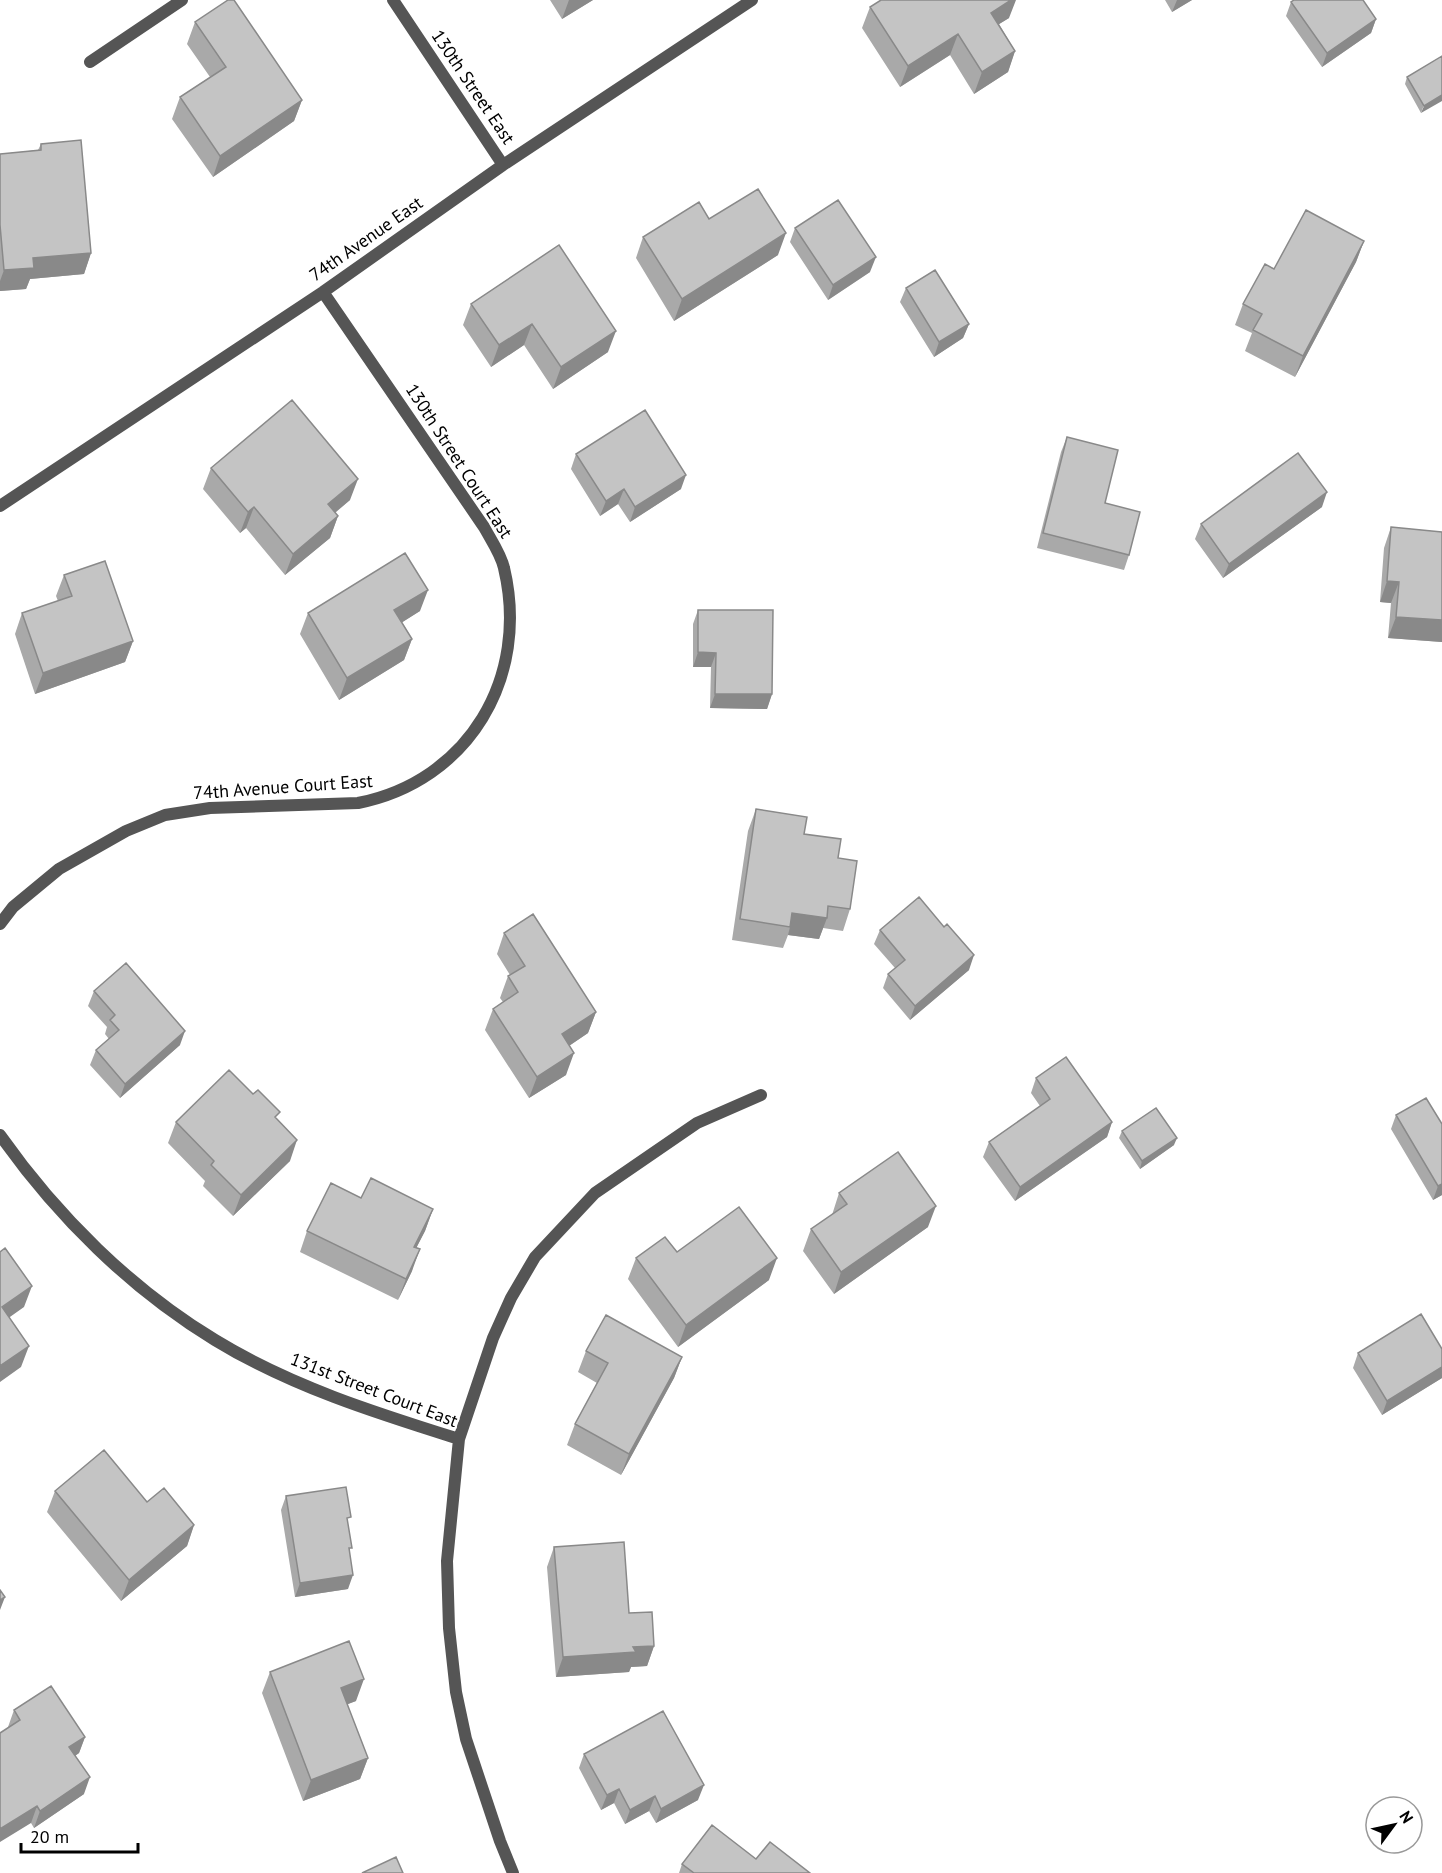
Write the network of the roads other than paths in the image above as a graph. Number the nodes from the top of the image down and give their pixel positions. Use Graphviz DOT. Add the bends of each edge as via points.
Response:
graph roads {
  1 [pos="182,0"];
  2 [pos="393,0"];
  3 [pos="752,0"];
  4 [pos="90,62"];
  5 [pos="503,165"];
  6 [pos="323,292"];
  7 [pos="0,506"];
  8 [pos="491,702"];
  9 [pos="0,924"];
  10 [pos="760,1095"];
  11 [pos="0,1135"];
  12 [pos="459,1439"];
  13 [pos="513,1873"];
  1 -- 4 [label="street"];
  2 -- 5 [label="street, 130th Street East"];
  3 -- 5 [label="street, 74th Avenue East"];
  5 -- 6 [label="street, 74th Avenue East"];
  6 -- 7 [label="street, 74th Avenue East"];
  6 -- 8 [label="street, 130th Street Court East" via="484,527 504,565 510,601 509,647"];
  8 -- 9 [label="street, 74th Avenue Court East" via="460,749 436,771 381,798 358,803 210,808 165,815 126,831 59,869 13,907"];
  10 -- 12 [label="street" via="697,1123 595,1193 535,1257 493,1338"];
  11 -- 12 [label="street, 131st Street Court East" via="48,1197 101,1253 156,1300 216,1341 287,1378 390,1418"];
  12 -- 13 [label="street, 131st Street Court East" via="447,1561 456,1692 466,1739"];
}
